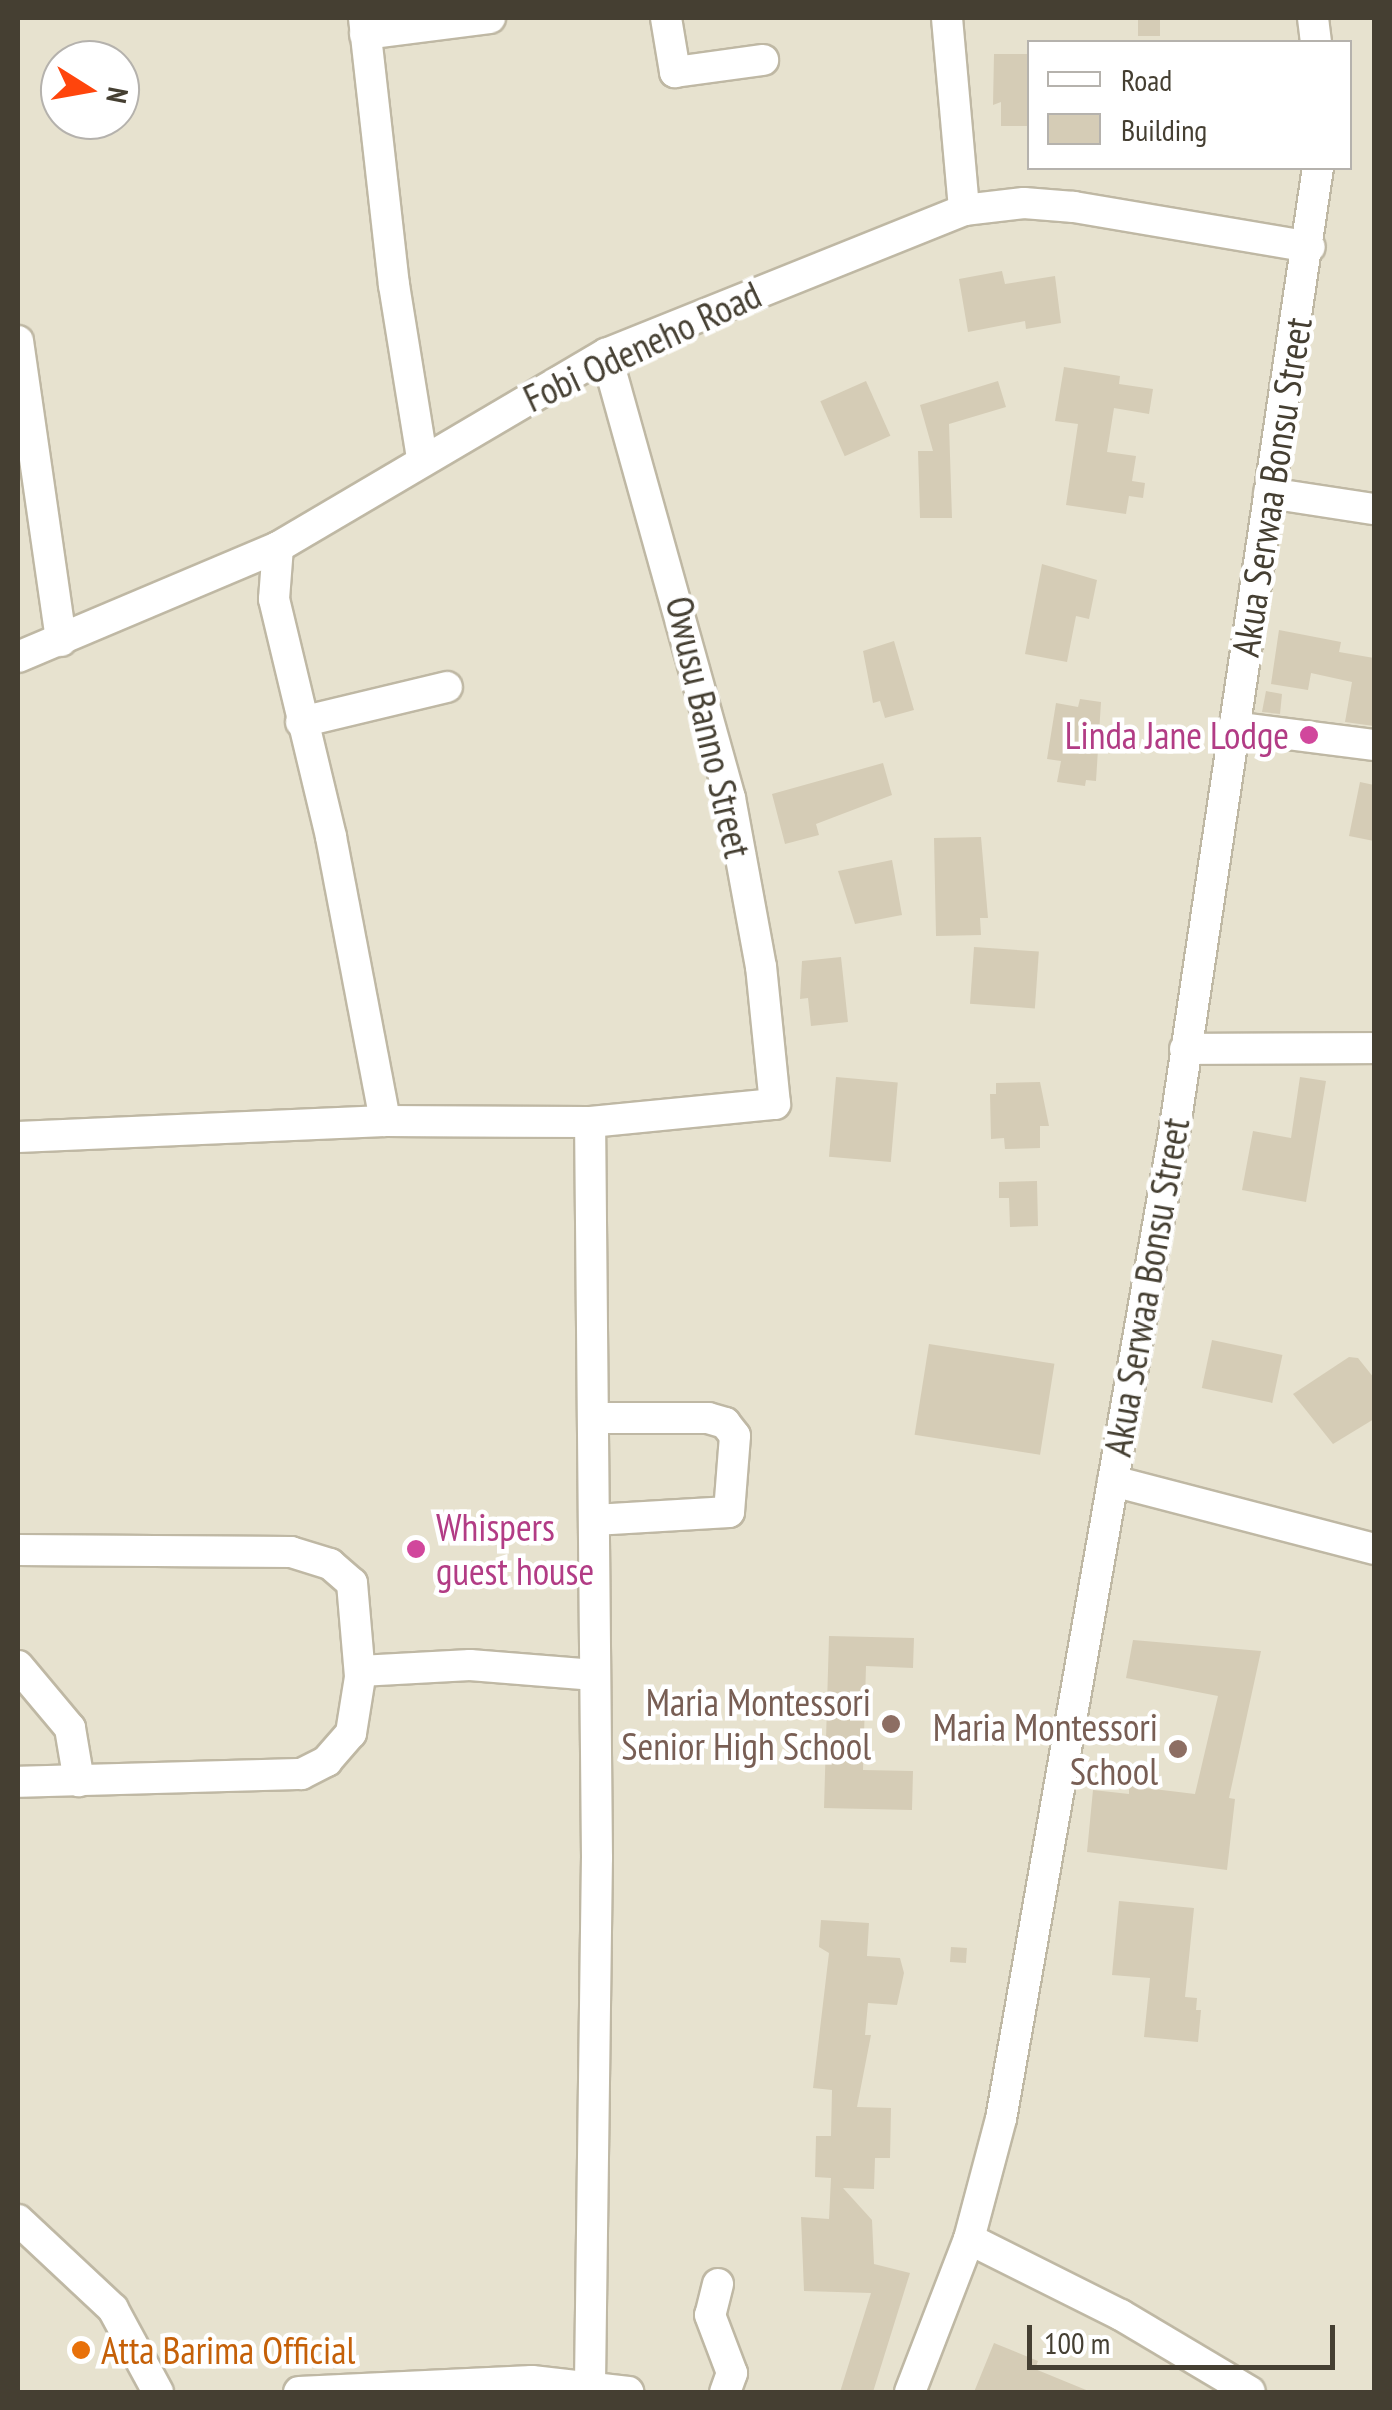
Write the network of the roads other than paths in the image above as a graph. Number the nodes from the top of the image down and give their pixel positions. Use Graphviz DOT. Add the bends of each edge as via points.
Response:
graph roads {
  1 [pos="490,18"];
  2 [pos="666,18"];
  3 [pos="947,18"];
  4 [pos="364,26"];
  5 [pos="763,60"];
  6 [pos="1318,170"];
  7 [pos="964,210"];
  8 [pos="1310,247"];
  9 [pos="18,341"];
  10 [pos="606,354"];
  11 [pos="422,457"];
  12 [pos="1269,493"];
  13 [pos="1374,509"];
  14 [pos="278,547"];
  15 [pos="227,569"];
  16 [pos="274,599"];
  17 [pos="61,641"];
  18 [pos="18,657"];
  19 [pos="447,686"];
  20 [pos="300,722"];
  21 [pos="1233,727"];
  22 [pos="1374,744"];
  23 [pos="1374,1048"];
  24 [pos="1185,1049"];
  25 [pos="386,1121"];
  26 [pos="590,1122"];
  27 [pos="18,1137"];
  28 [pos="593,1418"];
  29 [pos="1113,1481"];
  30 [pos="594,1520"];
  31 [pos="1374,1549"];
  32 [pos="18,1550"];
  33 [pos="18,1666"];
  34 [pos="360,1672"];
  35 [pos="595,1675"];
  36 [pos="79,1781"];
  37 [pos="18,1782"];
  38 [pos="18,2220"];
  39 [pos="968,2239"];
  40 [pos="718,2284"];
  41 [pos="608,2389"];
  42 [pos="364,2391"];
  43 [pos="158,2392"];
  44 [pos="299,2392"];
  45 [pos="725,2392"];
  46 [pos="910,2392"];
  47 [pos="1250,2392"];
  1 -- 4 [label="street"];
  2 -- 5 [label="street" via="675,72"];
  3 -- 7 [label="street"];
  4 -- 11 [label="street"];
  6 -- 8 [label="street, Akua Serwaa Bonsu Street"];
  7 -- 8 [label="street, Fobi Odeneho Road" via="1024,203 1074,207"];
  7 -- 10 [label="street, Fobi Odeneho Road"];
  8 -- 12 [label="street, Akua Serwaa Bonsu Street"];
  9 -- 17 [label="street"];
  10 -- 11 [label="street, Fobi Odeneho Road"];
  10 -- 26 [label="street, Owusu Banno Street" via="730,798 777,1088 772,1106"];
  11 -- 14 [label="street, Fobi Odeneho Road"];
  12 -- 13 [label="street"];
  12 -- 21 [label="street, Akua Serwaa Bonsu Street"];
  14 -- 15 [label="street, Fobi Odeneho Road"];
  14 -- 16 [label="street"];
  15 -- 16 [label="street"];
  15 -- 17 [label="street, Fobi Odeneho Road"];
  16 -- 20 [label="street"];
  17 -- 18 [label="street, Fobi Odeneho Road"];
  19 -- 20 [label="street"];
  20 -- 25 [label="street"];
  21 -- 22 [label="street"];
  21 -- 24 [label="street, Akua Serwaa Bonsu Street"];
  23 -- 24 [label="street"];
  24 -- 29 [label="street, Akua Serwaa Bonsu Street"];
  25 -- 26 [label="street"];
  25 -- 27 [label="street"];
  26 -- 28 [label="street"];
  28 -- 30 [label="street"];
  28 -- 30 [label="street" via="708,1418 725,1423 735,1436 729,1512"];
  29 -- 31 [label="street"];
  29 -- 39 [label="street, Akua Serwaa Bonsu Street" via="1001,2119"];
  30 -- 35 [label="street"];
  32 -- 34 [label="street" via="291,1552 330,1564 352,1583"];
  33 -- 36 [label="street" via="70,1728"];
  34 -- 35 [label="street" via="470,1665"];
  34 -- 36 [label="street" via="352,1734 327,1761 301,1774"];
  35 -- 41 [label="street"];
  36 -- 37 [label="street"];
  38 -- 43 [label="street" via="113,2309"];
  39 -- 46 [label="street, Akua Serwaa Bonsu Street"];
  39 -- 47 [label="street" via="1121,2315"];
  40 -- 45 [label="street" via="710,2316 732,2373"];
  41 -- 42 [label="street"];
  42 -- 44 [label="street"];
}
